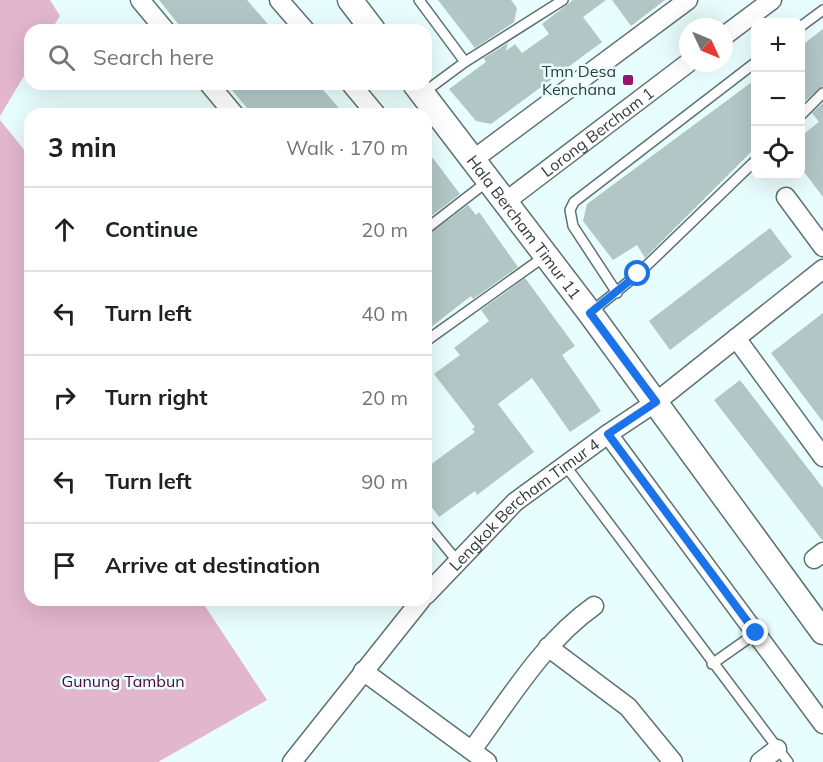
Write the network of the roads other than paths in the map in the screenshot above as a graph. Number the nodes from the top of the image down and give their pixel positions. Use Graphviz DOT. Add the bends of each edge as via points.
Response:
graph roads {
  1 [pos="140,0"];
  2 [pos="279,0"];
  3 [pos="350,0"];
  4 [pos="419,0"];
  5 [pos="563,0"];
  6 [pos="688,0"];
  7 [pos="772,0"];
  8 [pos="823,10"];
  9 [pos="160,24"];
  10 [pos="300,24"];
  11 [pos="368,24"];
  12 [pos="805,24"];
  13 [pos="733,29"];
  14 [pos="465,62"];
  15 [pos="751,66"];
  16 [pos="679,70"];
  17 [pos="214,90"];
  18 [pos="356,90"];
  19 [pos="823,93"];
  20 [pos="422,99"];
  21 [pos="229,108"];
  22 [pos="371,108"];
  23 [pos="432,111"];
  24 [pos="805,112"];
  25 [pos="474,159"];
  26 [pos="751,165"];
  27 [pos="489,180"];
  28 [pos="786,197"];
  29 [pos="505,202"];
  30 [pos="432,224"];
  31 [pos="823,247"];
  32 [pos="545,256"];
  33 [pos="823,268"];
  34 [pos="617,293"];
  35 [pos="590,313"];
  36 [pos="432,337"];
  37 [pos="736,338"];
  38 [pos="656,402"];
  39 [pos="608,434"];
  40 [pos="823,457"];
  41 [pos="565,465"];
  42 [pos="432,530"];
  43 [pos="458,562"];
  44 [pos="432,589"];
  45 [pos="416,606"];
  46 [pos="594,606"];
  47 [pos="823,632"];
  48 [pos="756,633"];
  49 [pos="548,647"];
  50 [pos="712,664"];
  51 [pos="363,671"];
  52 [pos="823,724"];
  53 [pos="472,750"];
  54 [pos="782,755"];
  55 [pos="292,762"];
  56 [pos="487,762"];
  57 [pos="673,762"];
  58 [pos="760,762"];
  1 -- 9 [label="street"];
  2 -- 10 [label="street"];
  3 -- 11 [label="street"];
  4 -- 14 [label="lane"];
  5 -- 14 [label="lane"];
  6 -- 25 [label="street"];
  7 -- 13 [label="street"];
  8 -- 12 [label="lane"];
  14 -- 20 [label="lane"];
  15 -- 34 [label="lane" via="574,202 570,210 573,226"];
  16 -- 29 [label="street, Lorong Bercham 1"];
  17 -- 21 [label="street"];
  18 -- 22 [label="street"];
  19 -- 24 [label="lane"];
  23 -- 25 [label="street, Hala Bercham Timur 11"];
  25 -- 27 [label="street, Hala Bercham Timur 11"];
  26 -- 34 [label="lane"];
  27 -- 29 [label="street, Hala Bercham Timur 11"];
  27 -- 30 [label="lane"];
  28 -- 31 [label="street"];
  29 -- 32 [label="street, Hala Bercham Timur 11"];
  32 -- 35 [label="street, Hala Bercham Timur 11"];
  32 -- 36 [label="lane"];
  33 -- 37 [label="street, Lengkok Bercham Timur 4"];
  34 -- 35 [label="lane"];
  35 -- 38 [label="street, Hala Bercham Timur 11"];
  37 -- 38 [label="street, Lengkok Bercham Timur 4"];
  37 -- 40 [label="street"];
  38 -- 39 [label="street, Lengkok Bercham Timur 4"];
  38 -- 47 [label="street, Hala Bercham Timur 11"];
  39 -- 41 [label="street, Lengkok Bercham Timur 4"];
  39 -- 48 [label="street"];
  41 -- 43 [label="street, Lengkok Bercham Timur 4" via="516,502"];
  41 -- 50 [label="lane"];
  42 -- 43 [label="lane"];
  43 -- 44 [label="street, Lengkok Bercham Timur 4"];
  45 -- 51 [label="street"];
  46 -- 49 [label="street" via="569,624"];
  48 -- 50 [label="lane"];
  48 -- 52 [label="street"];
  49 -- 53 [label="street"];
  49 -- 57 [label="street" via="628,707"];
  50 -- 54 [label="lane"];
  51 -- 53 [label="street"];
  51 -- 55 [label="street"];
  53 -- 56 [label="street"];
  54 -- 58 [label="street"];
}
